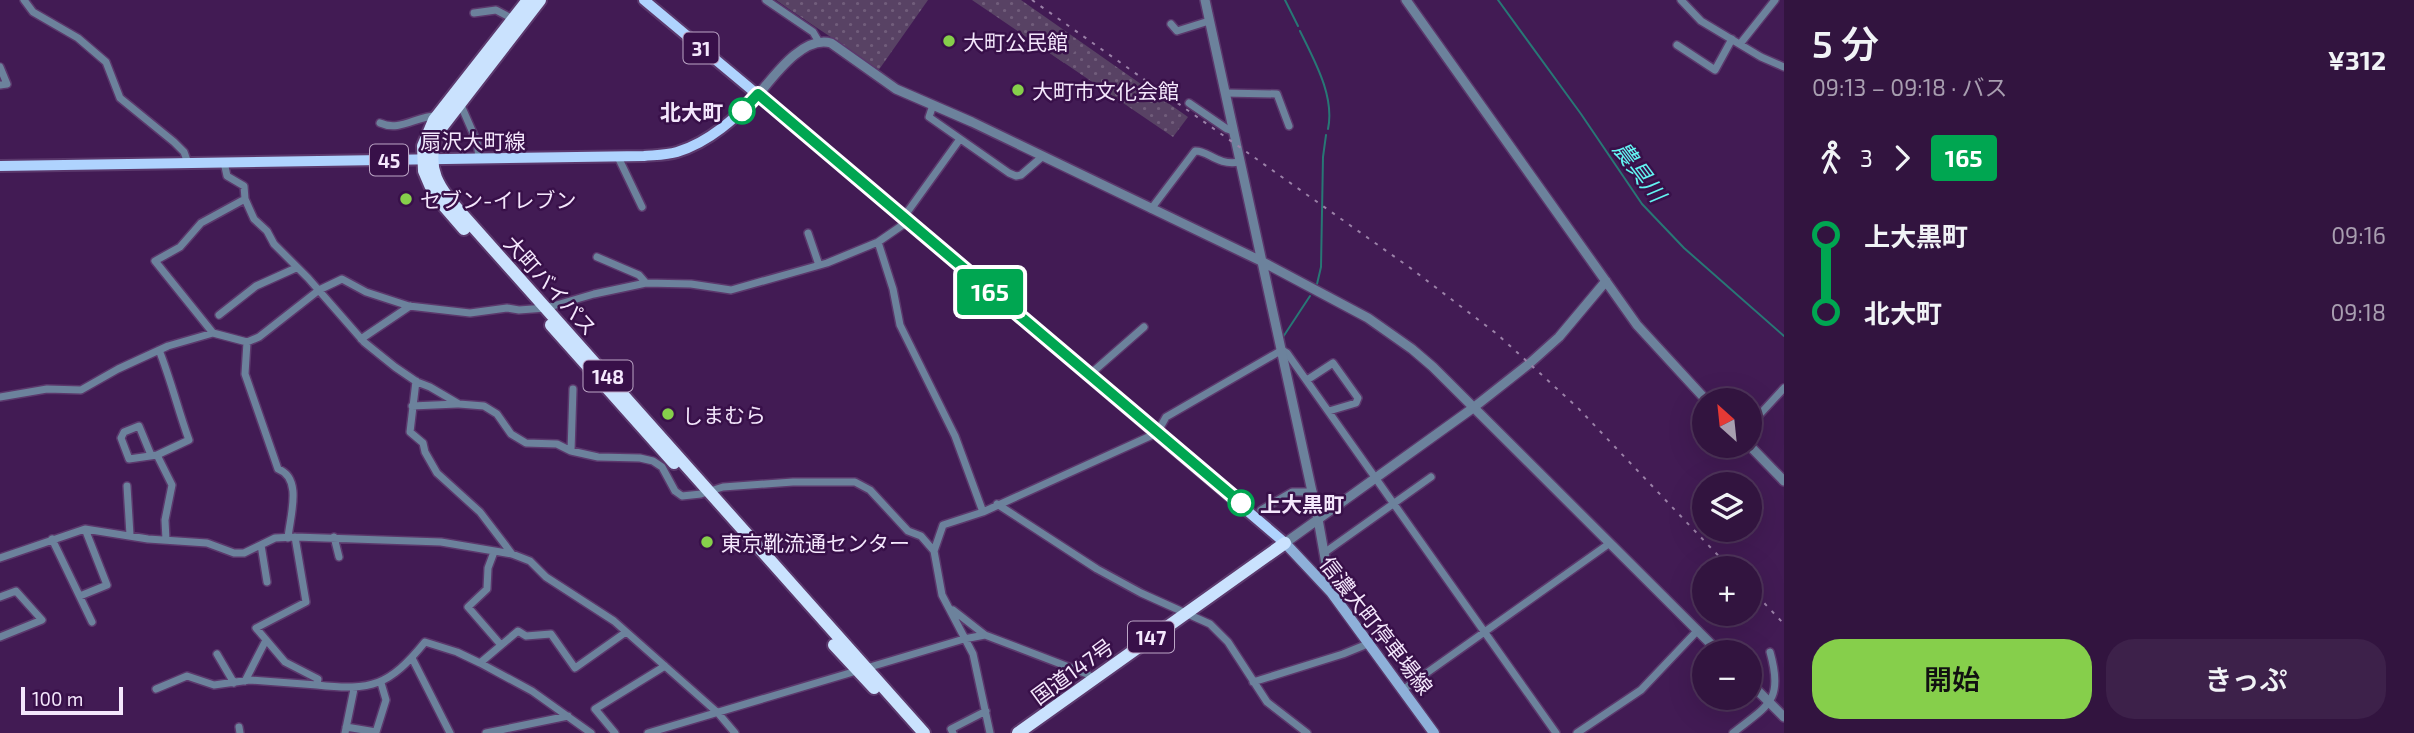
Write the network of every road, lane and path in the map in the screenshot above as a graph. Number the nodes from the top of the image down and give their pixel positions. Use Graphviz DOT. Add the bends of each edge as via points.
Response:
graph roads {
  1 [pos="24,0"];
  2 [pos="528,0"];
  3 [pos="540,0"];
  4 [pos="645,0"];
  5 [pos="766,0"];
  6 [pos="1205,0"];
  7 [pos="1681,0"];
  8 [pos="1775,0"];
  9 [pos="1411,2"];
  10 [pos="474,13"];
  11 [pos="513,19"];
  12 [pos="1209,20"];
  13 [pos="1171,24"];
  14 [pos="1732,39"];
  15 [pos="819,42"];
  16 [pos="1740,44"];
  17 [pos="1676,45"];
  18 [pos="0,67"];
  19 [pos="1784,67"];
  20 [pos="0,85"];
  21 [pos="1225,93"];
  22 [pos="758,94"];
  23 [pos="459,102"];
  24 [pos="1189,103"];
  25 [pos="933,105"];
  26 [pos="438,116"];
  27 [pos="380,123"];
  28 [pos="1289,126"];
  29 [pos="1233,131"];
  30 [pos="960,139"];
  31 [pos="1043,156"];
  32 [pos="618,157"];
  33 [pos="479,158"];
  34 [pos="427,159"];
  35 [pos="224,162"];
  36 [pos="1239,162"];
  37 [pos="188,163"];
  38 [pos="0,166"];
  39 [pos="245,199"];
  40 [pos="642,207"];
  41 [pos="1151,209"];
  42 [pos="905,220"];
  43 [pos="808,233"];
  44 [pos="878,242"];
  45 [pos="597,257"];
  46 [pos="1261,261"];
  47 [pos="819,265"];
  48 [pos="296,268"];
  49 [pos="1606,281"];
  50 [pos="646,283"];
  51 [pos="319,290"];
  52 [pos="411,306"];
  53 [pos="541,309"];
  54 [pos="219,315"];
  55 [pos="1144,327"];
  56 [pos="213,333"];
  57 [pos="361,339"];
  58 [pos="247,342"];
  59 [pos="159,350"];
  60 [pos="1282,350"];
  61 [pos="1088,376"];
  62 [pos="1307,380"];
  63 [pos="415,381"];
  64 [pos="1695,388"];
  65 [pos="1784,388"];
  66 [pos="573,389"];
  67 [pos="0,397"];
  68 [pos="459,404"];
  69 [pos="412,406"];
  70 [pos="1473,408"];
  71 [pos="1329,411"];
  72 [pos="1762,412"];
  73 [pos="1157,433"];
  74 [pos="571,451"];
  75 [pos="154,455"];
  76 [pos="1762,458"];
  77 [pos="1431,477"];
  78 [pos="1376,478"];
  79 [pos="1784,481"];
  80 [pos="127,486"];
  81 [pos="1313,492"];
  82 [pos="705,493"];
  83 [pos="1393,503"];
  84 [pos="997,504"];
  85 [pos="1261,510"];
  86 [pos="983,512"];
  87 [pos="1318,519"];
  88 [pos="85,529"];
  89 [pos="130,535"];
  90 [pos="292,537"];
  91 [pos="334,537"];
  92 [pos="52,539"];
  93 [pos="166,540"];
  94 [pos="1285,543"];
  95 [pos="1610,543"];
  96 [pos="261,545"];
  97 [pos="934,551"];
  98 [pos="494,552"];
  99 [pos="1324,553"];
  100 [pos="512,554"];
  101 [pos="339,557"];
  102 [pos="0,558"];
  103 [pos="267,582"];
  104 [pos="1331,592"];
  105 [pos="0,597"];
  106 [pos="80,597"];
  107 [pos="949,607"];
  108 [pos="1184,613"];
  109 [pos="92,622"];
  110 [pos="1698,630"];
  111 [pos="626,632"];
  112 [pos="1485,632"];
  113 [pos="985,635"];
  114 [pos="0,637"];
  115 [pos="964,639"];
  116 [pos="266,640"];
  117 [pos="1708,640"];
  118 [pos="1370,643"];
  119 [pos="501,645"];
  120 [pos="1770,652"];
  121 [pos="217,654"];
  122 [pos="412,658"];
  123 [pos="481,663"];
  124 [pos="664,666"];
  125 [pos="863,670"];
  126 [pos="1094,679"];
  127 [pos="245,681"];
  128 [pos="234,682"];
  129 [pos="381,682"];
  130 [pos="1253,682"];
  131 [pos="317,685"];
  132 [pos="156,689"];
  133 [pos="354,689"];
  134 [pos="1404,689"];
  135 [pos="1762,695"];
  136 [pos="1770,703"];
  137 [pos="986,711"];
  138 [pos="718,713"];
  139 [pos="568,716"];
  140 [pos="1784,717"];
  141 [pos="346,730"];
  142 [pos="517,730"];
  143 [pos="653,732"];
  144 [pos="450,733"];
  145 [pos="486,733"];
  146 [pos="591,733"];
  147 [pos="615,733"];
  148 [pos="735,733"];
  149 [pos="914,733"];
  150 [pos="924,733"];
  151 [pos="953,733"];
  152 [pos="990,733"];
  153 [pos="1018,733"];
  154 [pos="1307,733"];
  155 [pos="1434,733"];
  156 [pos="1556,733"];
  157 [pos="1577,733"];
  158 [pos="1733,733"];
  1 -- 37 [label="street" via="33,12 78,38 106,62 120,98 174,142"];
  2 -- 11 [label="highway"];
  3 -- 23 [label="highway"];
  4 -- 22 [label="main road, 31"];
  5 -- 15 [label="street" via="813,32"];
  6 -- 12 [label="street"];
  7 -- 14 [label="street" via="1701,21"];
  8 -- 16 [label="street"];
  9 -- 49 [label="street"];
  10 -- 11 [label="street" via="496,10"];
  11 -- 26 [label="highway"];
  12 -- 13 [label="street" via="1177,31"];
  12 -- 21 [label="street"];
  14 -- 16 [label="street"];
  14 -- 17 [label="street" via="1715,70"];
  15 -- 22 [label="street" via="789,60"];
  15 -- 25 [label="street" via="831,44 896,89"];
  16 -- 19 [label="street"];
  18 -- 20 [label="street" via="7,84"];
  21 -- 28 [label="street" via="1277,94"];
  21 -- 29 [label="street"];
  22 -- 32 [label="main road, 扇沢大町線 / 45" via="702,142 676,152"];
  22 -- 42 [label="main road, 31"];
  23 -- 33 [label="street"];
  23 -- 34 [label="highway" via="438,132"];
  24 -- 29 [label="street"];
  25 -- 30 [label="street" via="929,117"];
  25 -- 31 [label="street"];
  26 -- 27 [label="street" via="389,127"];
  26 -- 34 [label="highway" via="424,141"];
  29 -- 36 [label="street"];
  30 -- 31 [label="street" via="1016,176"];
  30 -- 42 [label="street"];
  31 -- 41 [label="street"];
  32 -- 33 [label="main road, 扇沢大町線 / 45"];
  32 -- 40 [label="street"];
  33 -- 34 [label="main road, 扇沢大町線 / 45"];
  34 -- 35 [label="main road, 扇沢大町線 / 45"];
  34 -- 53 [label="highway, 大町バイパス / 148" via="426,177 438,199"];
  35 -- 37 [label="main road, 扇沢大町線 / 45"];
  35 -- 39 [label="street" via="227,176 244,186"];
  36 -- 41 [label="street" via="1220,162 1195,151"];
  36 -- 46 [label="street"];
  37 -- 38 [label="main road, 扇沢大町線 / 45"];
  39 -- 48 [label="street" via="254,219"];
  39 -- 56 [label="street" via="201,223 180,247 155,261"];
  41 -- 46 [label="street"];
  42 -- 44 [label="street"];
  42 -- 61 [label="main road, 31"];
  43 -- 47 [label="street"];
  44 -- 47 [label="street"];
  44 -- 86 [label="street" via="900,325 955,436"];
  45 -- 50 [label="street" via="639,275"];
  46 -- 60 [label="street"];
  46 -- 70 [label="street" via="1394,335"];
  47 -- 50 [label="street" via="731,290"];
  48 -- 51 [label="street"];
  48 -- 54 [label="street" via="256,286"];
  49 -- 64 [label="street" via="1637,325"];
  49 -- 70 [label="street" via="1545,351"];
  50 -- 53 [label="street"];
  51 -- 52 [label="street" via="342,279"];
  51 -- 57 [label="street"];
  51 -- 58 [label="street"];
  52 -- 53 [label="street" via="470,313"];
  52 -- 57 [label="street"];
  53 -- 82 [label="highway, 大町バイパス / 148"];
  55 -- 61 [label="street"];
  56 -- 58 [label="street"];
  56 -- 59 [label="street"];
  57 -- 63 [label="street"];
  58 -- 90 [label="street" via="245,374 256,410 278,469 287,472 293,483"];
  59 -- 67 [label="street" via="81,390 47,389"];
  59 -- 75 [label="street" via="190,440"];
  60 -- 62 [label="street"];
  60 -- 73 [label="street" via="1166,417"];
  60 -- 81 [label="street"];
  61 -- 73 [label="main road, 31"];
  62 -- 71 [label="street"];
  62 -- 71 [label="street" via="1333,363 1358,398 1356,404"];
  63 -- 68 [label="street"];
  63 -- 69 [label="street"];
  65 -- 72 [label="street"];
  66 -- 74 [label="street"];
  68 -- 69 [label="street"];
  68 -- 74 [label="street" via="484,406 526,443 557,444"];
  69 -- 100 [label="street" via="410,432 423,443 437,473 480,512"];
  70 -- 78 [label="street"];
  70 -- 95 [label="street"];
  71 -- 78 [label="street"];
  73 -- 84 [label="street"];
  73 -- 94 [label="main road, 31"];
  74 -- 82 [label="street" via="653,461 662,467 678,494"];
  75 -- 75 [label="street" via="129,459 121,438 124,432 139,426"];
  75 -- 93 [label="street" via="172,485"];
  76 -- 79 [label="street"];
  77 -- 83 [label="street"];
  78 -- 83 [label="street"];
  78 -- 87 [label="street"];
  80 -- 89 [label="street"];
  81 -- 85 [label="street" via="1292,492"];
  81 -- 87 [label="street"];
  82 -- 97 [label="street" via="723,487 855,482 870,490"];
  82 -- 125 [label="highway, 大町バイパス / 148"];
  83 -- 99 [label="street"];
  83 -- 112 [label="street"];
  84 -- 86 [label="street"];
  84 -- 108 [label="street" via="1097,569"];
  86 -- 97 [label="street" via="943,525"];
  87 -- 94 [label="street"];
  87 -- 99 [label="street"];
  88 -- 89 [label="street"];
  88 -- 92 [label="street"];
  88 -- 106 [label="street" via="107,585"];
  89 -- 93 [label="street"];
  90 -- 91 [label="street"];
  90 -- 96 [label="street"];
  90 -- 116 [label="street" via="306,602 256,628"];
  91 -- 98 [label="street" via="441,542"];
  91 -- 101 [label="street"];
  92 -- 102 [label="street"];
  92 -- 106 [label="street"];
  93 -- 96 [label="street" via="207,543 234,553"];
  94 -- 104 [label="main road, 信濃大町停車場線"];
  94 -- 108 [label="highway, 国道147号 / 147"];
  95 -- 110 [label="street"];
  95 -- 112 [label="street"];
  96 -- 103 [label="street"];
  97 -- 107 [label="street" via="942,595"];
  98 -- 100 [label="street"];
  98 -- 119 [label="street" via="487,589 468,607"];
  99 -- 104 [label="street"];
  100 -- 111 [label="street" via="530,561"];
  104 -- 118 [label="main road, 信濃大町停車場線"];
  105 -- 114 [label="street" via="16,591 42,620"];
  106 -- 109 [label="street"];
  107 -- 113 [label="street"];
  107 -- 115 [label="street"];
  108 -- 126 [label="highway, 国道147号 / 147"];
  108 -- 130 [label="street" via="1218,631"];
  110 -- 117 [label="street"];
  110 -- 157 [label="street" via="1641,691"];
  111 -- 119 [label="street" via="575,668 551,634 526,636 518,631"];
  111 -- 124 [label="street"];
  112 -- 134 [label="street"];
  112 -- 156 [label="street"];
  113 -- 115 [label="street"];
  113 -- 126 [label="street"];
  115 -- 125 [label="street"];
  115 -- 137 [label="street" via="973,654"];
  116 -- 127 [label="street"];
  116 -- 131 [label="street" via="285,662 318,679"];
  118 -- 130 [label="street"];
  118 -- 134 [label="main road, 信濃大町停車場線"];
  119 -- 123 [label="street"];
  120 -- 136 [label="street" via="1778,688"];
  121 -- 128 [label="street"];
  122 -- 123 [label="street" via="425,642"];
  122 -- 129 [label="street"];
  122 -- 144 [label="street"];
  123 -- 139 [label="street"];
  124 -- 138 [label="street"];
  124 -- 147 [label="street" via="595,709"];
  125 -- 138 [label="street"];
  125 -- 149 [label="highway, 大町バイパス / 148"];
  125 -- 150 [label="highway, 大町バイパス / 148"];
  126 -- 153 [label="highway, 国道147号 / 147"];
  127 -- 128 [label="street"];
  127 -- 131 [label="street"];
  128 -- 132 [label="street" via="214,685 187,676"];
  129 -- 133 [label="street"];
  129 -- 141 [label="street" via="386,700 376,732"];
  130 -- 154 [label="street" via="1267,702"];
  131 -- 133 [label="street"];
  133 -- 141 [label="street"];
  134 -- 155 [label="main road, 信濃大町停車場線"];
  135 -- 136 [label="street"];
  136 -- 140 [label="street"];
  136 -- 158 [label="street"];
  137 -- 151 [label="street" via="951,729"];
  137 -- 152 [label="street"];
  138 -- 143 [label="street"];
  138 -- 148 [label="street"];
  139 -- 142 [label="street"];
  139 -- 146 [label="street"];
  142 -- 145 [label="street"];
}
